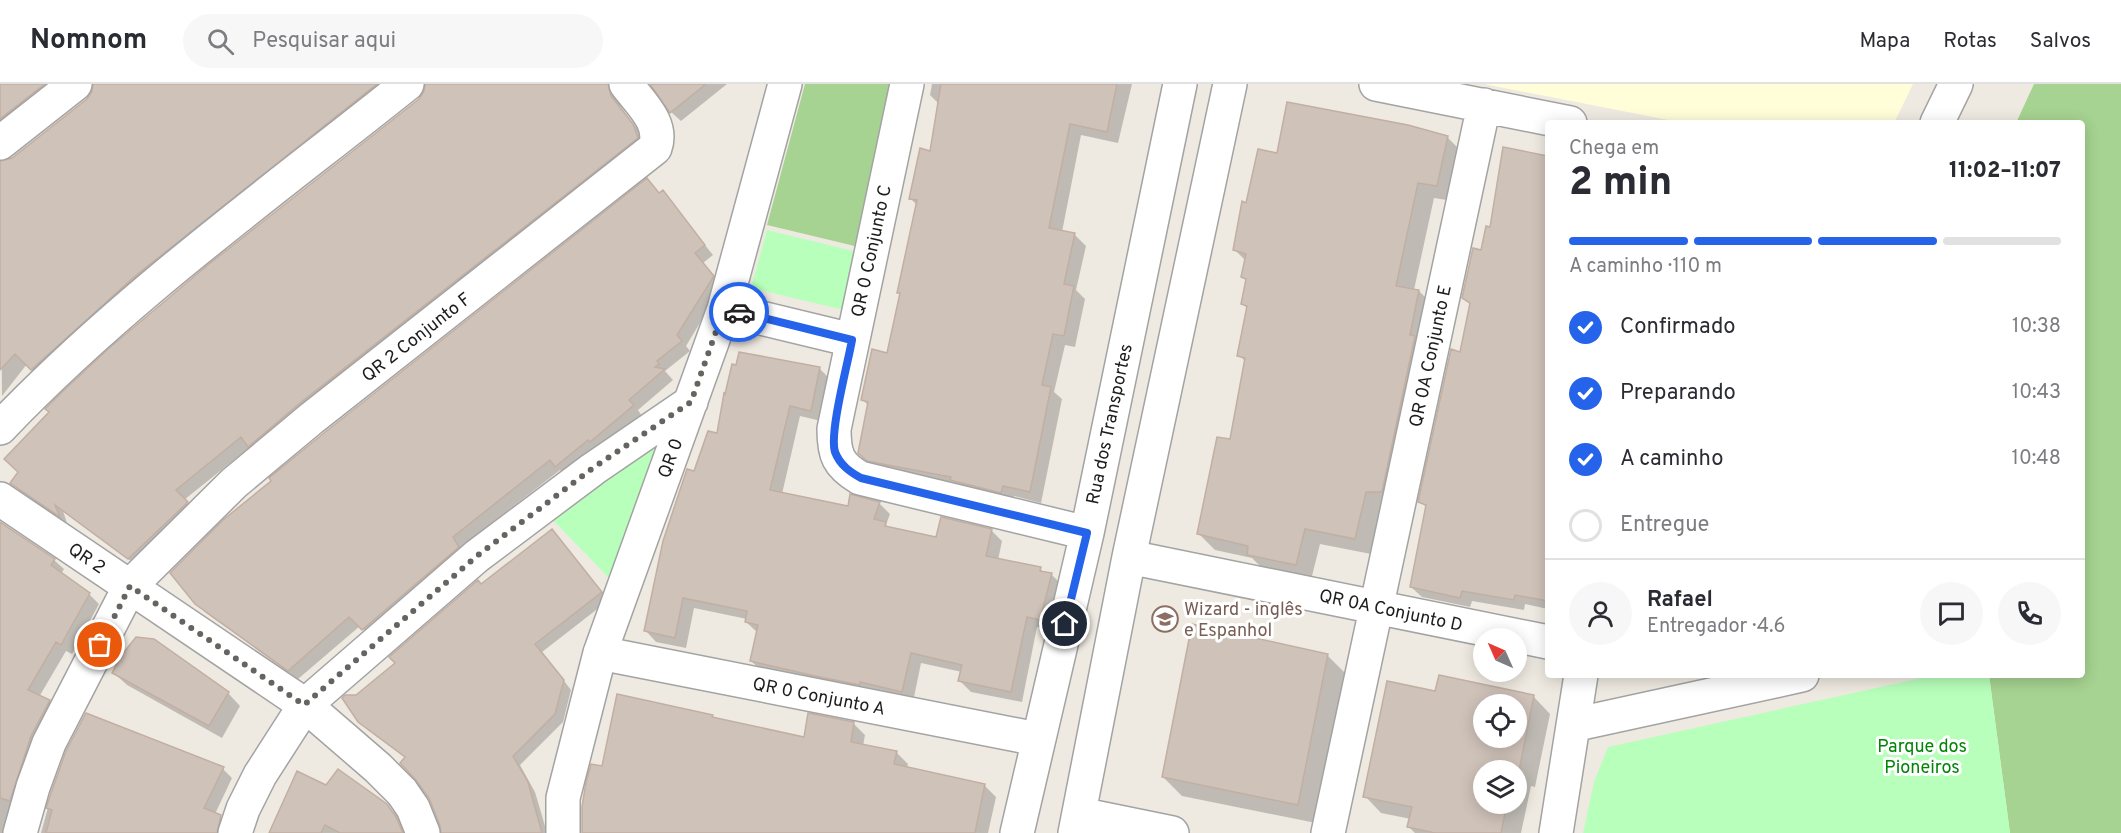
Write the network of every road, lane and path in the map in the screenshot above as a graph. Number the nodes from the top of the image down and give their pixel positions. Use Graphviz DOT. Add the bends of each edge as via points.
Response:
graph roads {
  1 [pos="75,84"];
  2 [pos="407,84"];
  3 [pos="626,84"];
  4 [pos="785,84"];
  5 [pos="907,84"];
  6 [pos="1180,84"];
  7 [pos="1230,84"];
  8 [pos="1376,84"];
  9 [pos="1956,84"];
  10 [pos="1484,105"];
  11 [pos="1556,120"];
  12 [pos="1938,120"];
  13 [pos="0,143"];
  14 [pos="724,309"];
  15 [pos="852,340"];
  16 [pos="691,402"];
  17 [pos="0,428"];
  18 [pos="0,500"];
  19 [pos="1087,533"];
  20 [pos="1129,557"];
  21 [pos="130,586"];
  22 [pos="1375,606"];
  23 [pos="1545,641"];
  24 [pos="600,653"];
  25 [pos="1581,678"];
  26 [pos="1772,678"];
  27 [pos="1667,690"];
  28 [pos="304,705"];
  29 [pos="1573,725"];
  30 [pos="1037,739"];
  31 [pos="1077,824"];
  32 [pos="20,833"];
  33 [pos="235,833"];
  34 [pos="423,833"];
  35 [pos="562,833"];
  36 [pos="1017,833"];
  37 [pos="1172,833"];
  38 [pos="1328,833"];
  39 [pos="1556,833"];
  1 -- 13 [label="street"];
  2 -- 17 [label="street" via="97,333"];
  3 -- 21 [label="street, QR 2 Conjunto F" via="657,130 658,140 648,156 312,418 234,483"];
  4 -- 14 [label="street, QR 0"];
  5 -- 15 [label="street, QR 0 Conjunto C"];
  6 -- 19 [label="street, Rua dos Transportes"];
  7 -- 20 [label="street"];
  8 -- 10 [label="street"];
  9 -- 12 [label="street"];
  10 -- 11 [label="street"];
  10 -- 22 [label="street, QR 0A Conjunto E"];
  14 -- 15 [label="street"];
  14 -- 16 [label="street, QR 0"];
  15 -- 19 [label="street, QR 0 Conjunto C" via="834,429 834,451 847,470 861,478"];
  16 -- 24 [label="street, QR 0"];
  16 -- 28 [label="street" via="593,468 477,556"];
  18 -- 21 [label="street, QR 2"];
  19 -- 30 [label="street, Rua dos Transportes"];
  20 -- 22 [label="street, QR 0A Conjunto D"];
  20 -- 31 [label="street"];
  21 -- 28 [label="street, QR 2"];
  21 -- 32 [label="street" via="49,743"];
  22 -- 23 [label="street, QR 0A Conjunto D"];
  22 -- 38 [label="street, QR 0A Conjunto E"];
  24 -- 30 [label="street, QR 0 Conjunto A"];
  24 -- 35 [label="street, QR 0" via="563,798"];
  25 -- 29 [label="street"];
  26 -- 27 [label="street"];
  27 -- 29 [label="street"];
  28 -- 33 [label="street" via="260,775"];
  28 -- 34 [label="street, QR 2" via="402,792"];
  29 -- 39 [label="street"];
  30 -- 36 [label="street, Rua dos Transportes"];
  31 -- 37 [label="street"];
}
